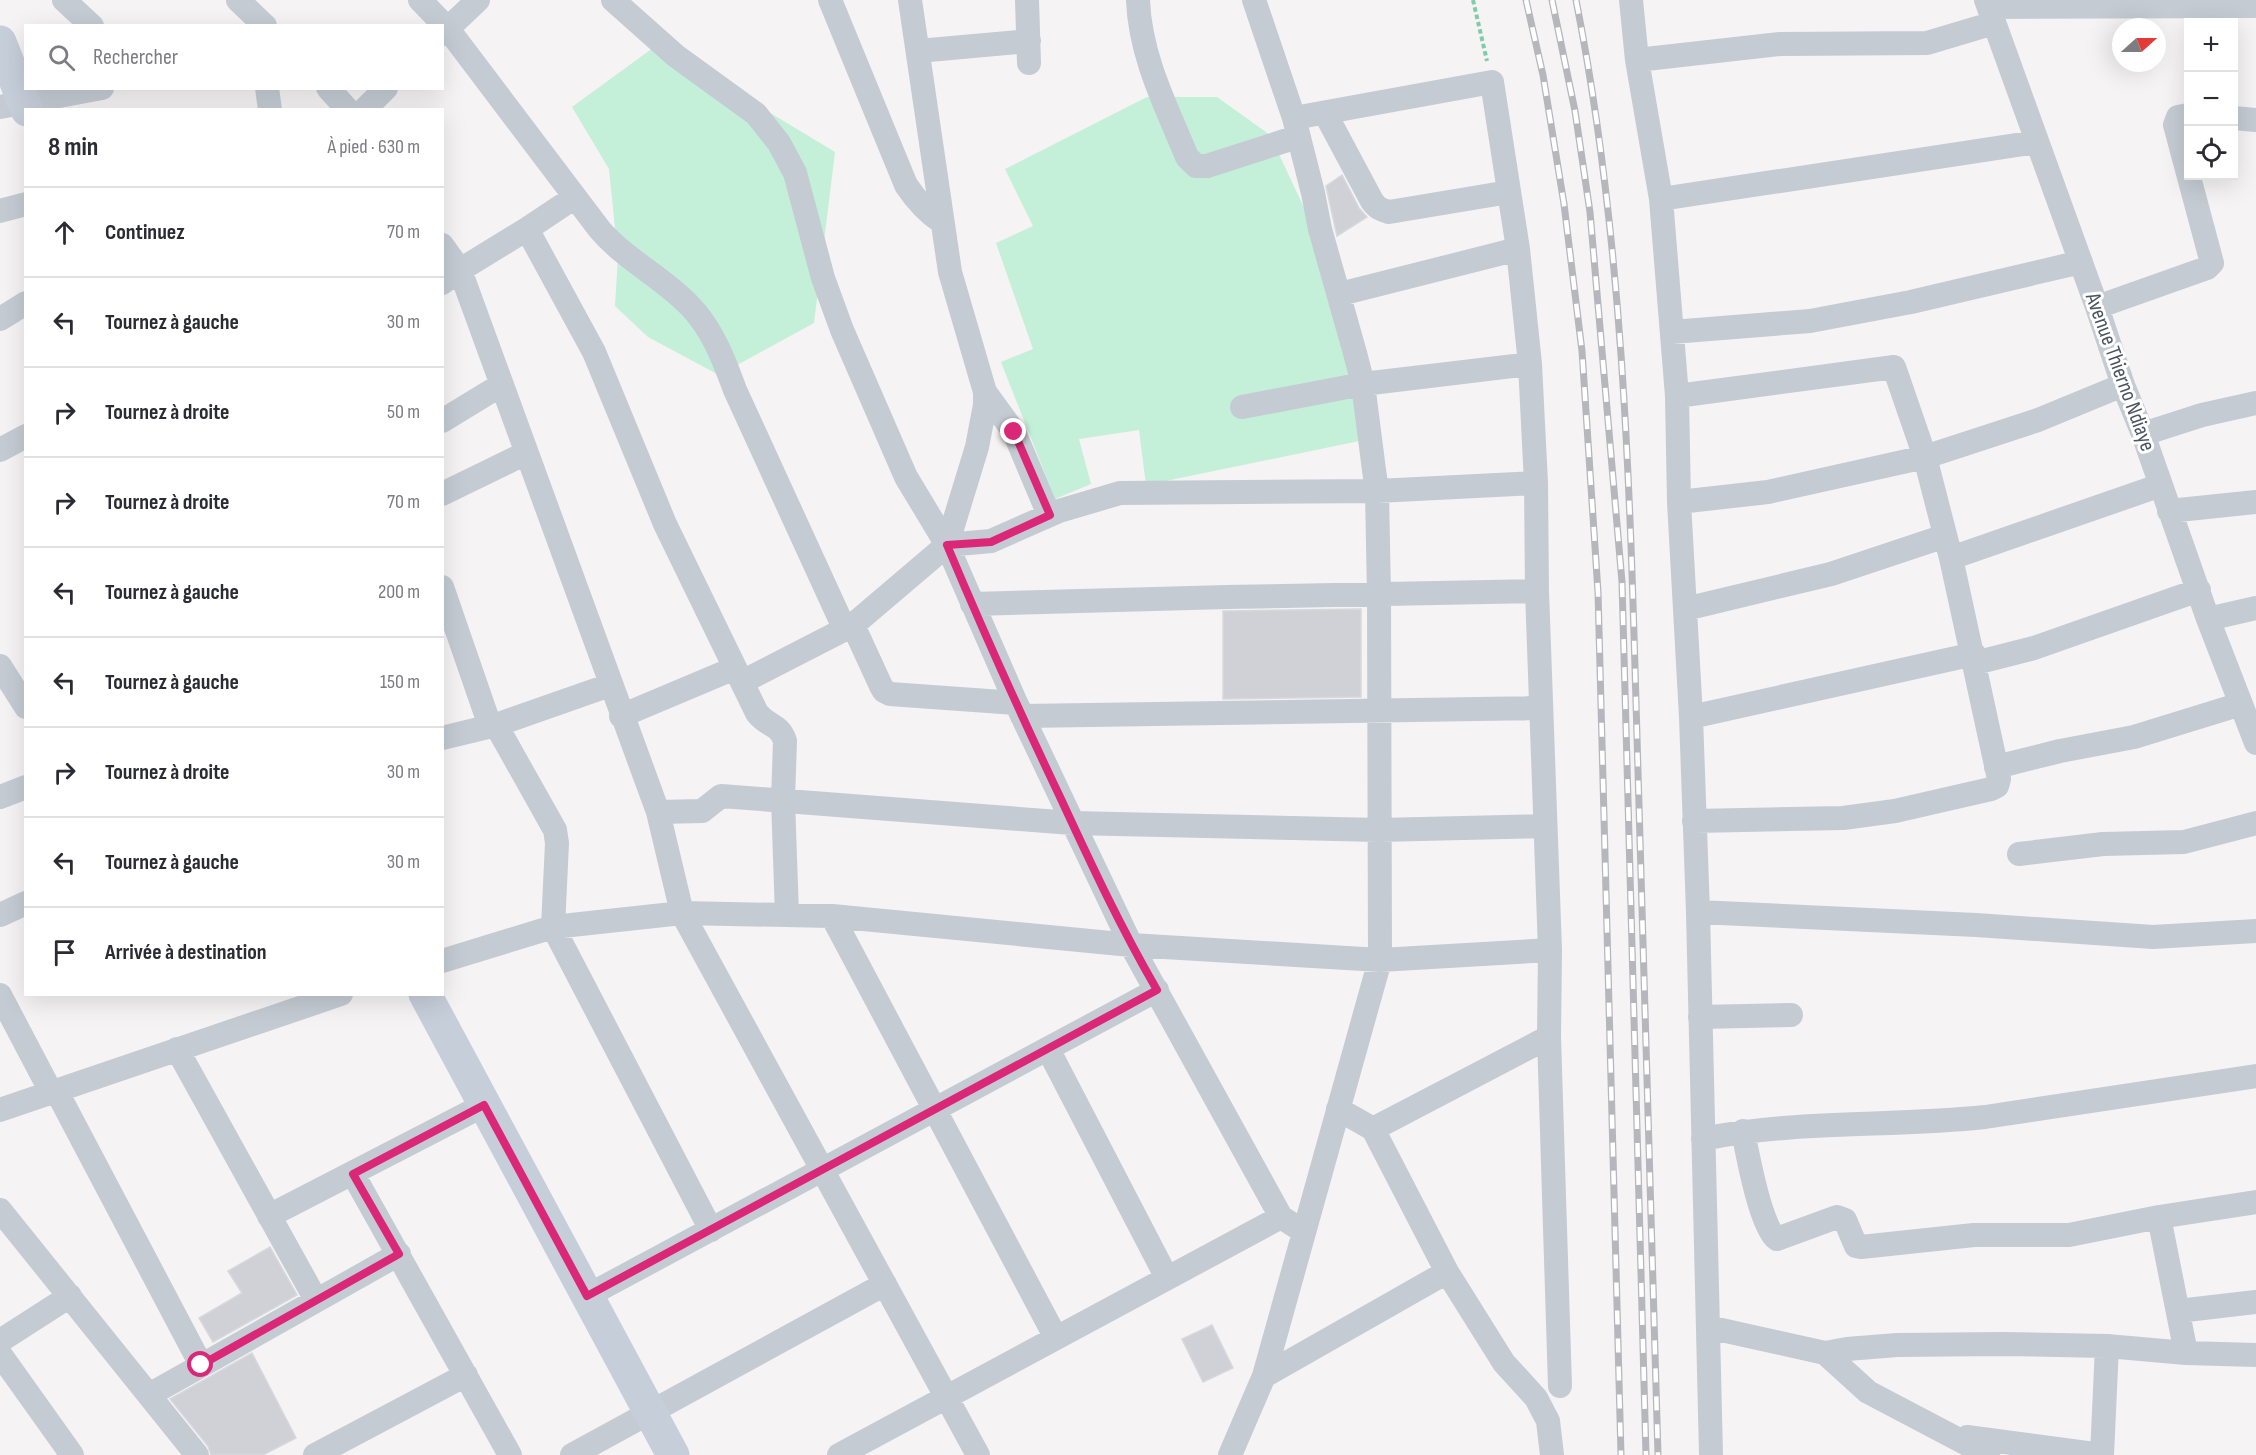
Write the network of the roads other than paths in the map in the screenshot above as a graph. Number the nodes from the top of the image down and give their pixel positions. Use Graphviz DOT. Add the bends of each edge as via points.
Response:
graph roads {
  1 [pos="64,0"];
  2 [pos="238,0"];
  3 [pos="420,0"];
  4 [pos="478,0"];
  5 [pos="613,0"];
  6 [pos="830,0"];
  7 [pos="910,0"];
  8 [pos="1027,0"];
  9 [pos="1138,0"];
  10 [pos="1254,0"];
  11 [pos="1631,0"];
  12 [pos="2256,6"];
  13 [pos="1990,10"];
  14 [pos="90,24"];
  15 [pos="263,24"];
  16 [pos="439,24"];
  17 [pos="445,31"];
  18 [pos="0,42"];
  19 [pos="918,51"];
  20 [pos="1637,60"];
  21 [pos="93,90"];
  22 [pos="267,90"];
  23 [pos="330,90"];
  24 [pos="384,90"];
  25 [pos="17,106"];
  26 [pos="270,108"];
  27 [pos="346,108"];
  28 [pos="366,108"];
  29 [pos="1325,113"];
  30 [pos="2184,116"];
  31 [pos="2238,118"];
  32 [pos="2256,120"];
  33 [pos="1295,127"];
  34 [pos="2037,142"];
  35 [pos="1509,192"];
  36 [pos="575,197"];
  37 [pos="1661,199"];
  38 [pos="24,205"];
  39 [pos="0,211"];
  40 [pos="942,222"];
  41 [pos="526,229"];
  42 [pos="1518,249"];
  43 [pos="444,252"];
  44 [pos="2081,262"];
  45 [pos="451,276"];
  46 [pos="1340,294"];
  47 [pos="24,304"];
  48 [pos="2097,307"];
  49 [pos="0,319"];
  50 [pos="1672,332"];
  51 [pos="1530,364"];
  52 [pos="1363,384"];
  53 [pos="501,385"];
  54 [pos="2123,385"];
  55 [pos="985,392"];
  56 [pos="1677,396"];
  57 [pos="2256,403"];
  58 [pos="1242,407"];
  59 [pos="444,420"];
  60 [pos="2143,434"];
  61 [pos="24,437"];
  62 [pos="0,450"];
  63 [pos="526,453"];
  64 [pos="1925,457"];
  65 [pos="1536,483"];
  66 [pos="2161,485"];
  67 [pos="1377,491"];
  68 [pos="444,493"];
  69 [pos="1679,502"];
  70 [pos="2256,502"];
  71 [pos="2169,511"];
  72 [pos="1050,515"];
  73 [pos="947,545"];
  74 [pos="1948,547"];
  75 [pos="2199,590"];
  76 [pos="1537,591"];
  77 [pos="444,592"];
  78 [pos="1379,596"];
  79 [pos="972,604"];
  80 [pos="2256,608"];
  81 [pos="1685,609"];
  82 [pos="2208,619"];
  83 [pos="849,628"];
  84 [pos="1974,659"];
  85 [pos="0,666"];
  86 [pos="739,675"];
  87 [pos="610,685"];
  88 [pos="24,704"];
  89 [pos="2241,704"];
  90 [pos="1540,708"];
  91 [pos="1019,710"];
  92 [pos="1378,710"];
  93 [pos="621,716"];
  94 [pos="1691,717"];
  95 [pos="493,725"];
  96 [pos="444,737"];
  97 [pos="2256,743"];
  98 [pos="1996,767"];
  99 [pos="24,788"];
  100 [pos="0,796"];
  101 [pos="783,800"];
  102 [pos="658,812"];
  103 [pos="1694,821"];
  104 [pos="1072,823"];
  105 [pos="2256,823"];
  106 [pos="1544,826"];
  107 [pos="1379,830"];
  108 [pos="2019,854"];
  109 [pos="24,904"];
  110 [pos="1698,912"];
  111 [pos="682,913"];
  112 [pos="0,915"];
  113 [pos="787,915"];
  114 [pos="832,916"];
  115 [pos="553,927"];
  116 [pos="2256,931"];
  117 [pos="1131,945"];
  118 [pos="1550,950"];
  119 [pos="444,960"];
  120 [pos="1380,960"];
  121 [pos="1157,990"];
  122 [pos="0,995"];
  123 [pos="426,996"];
  124 [pos="326,997"];
  125 [pos="1791,1015"];
  126 [pos="1700,1017"];
  127 [pos="1549,1037"];
  128 [pos="177,1049"];
  129 [pos="1048,1049"];
  130 [pos="2256,1076"];
  131 [pos="54,1091"];
  132 [pos="484,1105"];
  133 [pos="1338,1109"];
  134 [pos="0,1110"];
  135 [pos="934,1110"];
  136 [pos="1373,1129"];
  137 [pos="1743,1131"];
  138 [pos="1703,1139"];
  139 [pos="822,1170"];
  140 [pos="353,1174"];
  141 [pos="2256,1202"];
  142 [pos="0,1210"];
  143 [pos="269,1216"];
  144 [pos="2159,1217"];
  145 [pos="1281,1218"];
  146 [pos="711,1230"];
  147 [pos="1304,1232"];
  148 [pos="399,1254"];
  149 [pos="1447,1272"];
  150 [pos="1167,1278"];
  151 [pos="885,1284"];
  152 [pos="70,1296"];
  153 [pos="587,1296"];
  154 [pos="316,1300"];
  155 [pos="2256,1302"];
  156 [pos="2178,1311"];
  157 [pos="1708,1327"];
  158 [pos="1056,1338"];
  159 [pos="0,1341"];
  160 [pos="2107,1346"];
  161 [pos="1825,1353"];
  162 [pos="2186,1353"];
  163 [pos="0,1354"];
  164 [pos="2256,1355"];
  165 [pos="201,1365"];
  166 [pos="466,1375"];
  167 [pos="1264,1376"];
  168 [pos="1560,1386"];
  169 [pos="149,1395"];
  170 [pos="946,1397"];
  171 [pos="650,1412"];
  172 [pos="1955,1436"];
  173 [pos="72,1455"];
  174 [pos="197,1455"];
  175 [pos="315,1455"];
  176 [pos="510,1455"];
  177 [pos="572,1455"];
  178 [pos="673,1455"];
  179 [pos="839,1455"];
  180 [pos="978,1455"];
  181 [pos="1230,1455"];
  182 [pos="1552,1455"];
  183 [pos="1711,1455"];
  184 [pos="1988,1455"];
  185 [pos="2102,1455"];
  1 -- 14 [label="street"];
  2 -- 15 [label="street"];
  3 -- 16 [label="street"];
  4 -- 17 [label="street"];
  5 -- 73 [label="street" via="676,56 756,114 779,143 795,173 823,278 843,330 906,477"];
  6 -- 40 [label="street" via="906,185 916,201"];
  7 -- 19 [label="street"];
  8 -- 19 [label="street" via="1029,52"];
  9 -- 33 [label="street" via="1148,64 1187,157 1196,166 1207,166"];
  10 -- 33 [label="street"];
  11 -- 20 [label="street"];
  12 -- 13 [label="street"];
  13 -- 20 [label="street" via="1927,43 1780,44"];
  13 -- 34 [label="street, Avenue Thierno Ndiaye"];
  17 -- 36 [label="street"];
  18 -- 25 [label="street"];
  19 -- 40 [label="street"];
  20 -- 37 [label="street"];
  21 -- 25 [label="street"];
  22 -- 26 [label="street"];
  23 -- 27 [label="street"];
  24 -- 28 [label="street"];
  29 -- 33 [label="street"];
  29 -- 35 [label="street" via="1372,201 1383,211"];
  29 -- 35 [label="street" via="1492,82"];
  30 -- 48 [label="street" via="2178,117 2175,125 2212,263"];
  31 -- 32 [label="street"];
  33 -- 46 [label="street"];
  34 -- 37 [label="street"];
  34 -- 44 [label="street, Avenue Thierno Ndiaye"];
  35 -- 42 [label="street"];
  36 -- 41 [label="street"];
  36 -- 83 [label="street" via="612,243 690,306 713,339"];
  37 -- 50 [label="street"];
  38 -- 39 [label="street"];
  40 -- 55 [label="street" via="950,272"];
  41 -- 45 [label="street"];
  41 -- 86 [label="street" via="594,352 665,524"];
  42 -- 46 [label="street"];
  42 -- 51 [label="street"];
  43 -- 45 [label="street"];
  44 -- 48 [label="street, Avenue Thierno Ndiaye"];
  44 -- 50 [label="street" via="1810,321"];
  45 -- 53 [label="street"];
  46 -- 52 [label="street"];
  47 -- 49 [label="street"];
  48 -- 54 [label="street, Avenue Thierno Ndiaye"];
  50 -- 56 [label="street"];
  51 -- 52 [label="street"];
  51 -- 65 [label="street"];
  52 -- 58 [label="street"];
  52 -- 67 [label="street"];
  53 -- 59 [label="street"];
  53 -- 63 [label="street"];
  54 -- 60 [label="street, Avenue Thierno Ndiaye"];
  54 -- 64 [label="street" via="2038,420"];
  55 -- 72 [label="street" via="1014,432"];
  55 -- 73 [label="street" via="977,447"];
  56 -- 64 [label="street" via="1894,367"];
  56 -- 69 [label="street"];
  57 -- 60 [label="street"];
  60 -- 66 [label="street, Avenue Thierno Ndiaye"];
  61 -- 62 [label="street"];
  63 -- 68 [label="street"];
  63 -- 87 [label="street"];
  64 -- 69 [label="street" via="1768,492"];
  64 -- 74 [label="street"];
  65 -- 67 [label="street"];
  65 -- 76 [label="street"];
  66 -- 71 [label="street, Avenue Thierno Ndiaye"];
  66 -- 74 [label="street"];
  67 -- 72 [label="street" via="1120,493"];
  67 -- 78 [label="street"];
  69 -- 81 [label="street"];
  70 -- 71 [label="street"];
  71 -- 75 [label="street, Avenue Thierno Ndiaye"];
  72 -- 73 [label="street" via="991,542"];
  73 -- 79 [label="street"];
  73 -- 83 [label="street"];
  74 -- 81 [label="street"];
  74 -- 84 [label="street"];
  75 -- 82 [label="street, Avenue Thierno Ndiaye"];
  75 -- 84 [label="street" via="2034,648"];
  76 -- 78 [label="street"];
  76 -- 90 [label="street"];
  77 -- 95 [label="street"];
  78 -- 79 [label="street"];
  78 -- 92 [label="street"];
  79 -- 91 [label="street"];
  80 -- 82 [label="street"];
  81 -- 94 [label="street"];
  82 -- 89 [label="street, Avenue Thierno Ndiaye"];
  83 -- 86 [label="street"];
  83 -- 91 [label="street" via="884,691 890,694"];
  84 -- 94 [label="street"];
  84 -- 98 [label="street"];
  85 -- 88 [label="street"];
  86 -- 93 [label="street"];
  86 -- 101 [label="street" via="757,713 782,731"];
  87 -- 93 [label="street"];
  87 -- 95 [label="street"];
  89 -- 97 [label="street, Avenue Thierno Ndiaye"];
  89 -- 98 [label="street" via="2134,737"];
  90 -- 92 [label="street"];
  90 -- 106 [label="street"];
  91 -- 92 [label="street"];
  91 -- 104 [label="street"];
  92 -- 107 [label="street"];
  93 -- 102 [label="street"];
  94 -- 103 [label="street"];
  95 -- 96 [label="street"];
  95 -- 115 [label="street" via="555,830"];
  98 -- 103 [label="street" via="1999,779 1991,789 1895,811 1843,818"];
  99 -- 100 [label="street"];
  101 -- 102 [label="street" via="721,796 702,811"];
  101 -- 104 [label="street"];
  101 -- 113 [label="street"];
  102 -- 111 [label="street"];
  103 -- 110 [label="street"];
  104 -- 107 [label="street"];
  104 -- 117 [label="street"];
  105 -- 108 [label="street" via="2184,842 2103,844"];
  106 -- 107 [label="street"];
  106 -- 118 [label="street"];
  107 -- 120 [label="street"];
  109 -- 112 [label="street"];
  110 -- 116 [label="street" via="2153,937"];
  110 -- 126 [label="street"];
  111 -- 113 [label="street"];
  111 -- 115 [label="street"];
  111 -- 139 [label="street"];
  113 -- 114 [label="street"];
  114 -- 117 [label="street"];
  114 -- 135 [label="street"];
  115 -- 119 [label="street"];
  115 -- 146 [label="street"];
  117 -- 120 [label="street"];
  117 -- 121 [label="street"];
  118 -- 120 [label="street"];
  118 -- 127 [label="street"];
  120 -- 133 [label="street"];
  121 -- 129 [label="street"];
  121 -- 145 [label="street"];
  122 -- 131 [label="street"];
  123 -- 132 [label="street"];
  124 -- 128 [label="street"];
  125 -- 126 [label="street"];
  126 -- 138 [label="street"];
  127 -- 136 [label="street"];
  127 -- 168 [label="street"];
  128 -- 131 [label="street"];
  128 -- 143 [label="street"];
  129 -- 135 [label="street"];
  129 -- 150 [label="street"];
  130 -- 137 [label="street" via="1941,1122"];
  131 -- 134 [label="street"];
  131 -- 165 [label="street"];
  132 -- 140 [label="street"];
  132 -- 153 [label="street"];
  133 -- 136 [label="street"];
  133 -- 147 [label="street"];
  135 -- 139 [label="street"];
  135 -- 158 [label="street"];
  136 -- 149 [label="street"];
  137 -- 138 [label="street"];
  137 -- 144 [label="street" via="1758,1199 1770,1234 1777,1239 1837,1217 1845,1220 1856,1246 1861,1247 1974,1235 2069,1235"];
  138 -- 157 [label="street"];
  139 -- 146 [label="street"];
  139 -- 151 [label="street"];
  140 -- 143 [label="street"];
  140 -- 148 [label="street"];
  141 -- 144 [label="street"];
  142 -- 152 [label="street"];
  143 -- 154 [label="street"];
  144 -- 156 [label="street"];
  145 -- 147 [label="street"];
  145 -- 150 [label="street"];
  146 -- 153 [label="street"];
  147 -- 167 [label="street"];
  148 -- 154 [label="street"];
  148 -- 166 [label="street"];
  149 -- 167 [label="street"];
  149 -- 182 [label="street" via="1503,1363 1536,1398 1548,1422"];
  150 -- 158 [label="street"];
  151 -- 170 [label="street"];
  151 -- 171 [label="street"];
  152 -- 159 [label="street"];
  152 -- 169 [label="street"];
  153 -- 171 [label="street"];
  154 -- 165 [label="street"];
  155 -- 156 [label="street"];
  156 -- 162 [label="street"];
  157 -- 161 [label="street"];
  157 -- 183 [label="street"];
  158 -- 170 [label="street"];
  160 -- 161 [label="street" via="1897,1345"];
  160 -- 162 [label="street"];
  160 -- 185 [label="street"];
  161 -- 172 [label="street" via="1868,1392"];
  162 -- 164 [label="street"];
  163 -- 173 [label="street"];
  165 -- 169 [label="street"];
  166 -- 175 [label="street"];
  166 -- 176 [label="street"];
  167 -- 181 [label="street"];
  169 -- 174 [label="street"];
  170 -- 179 [label="street"];
  170 -- 180 [label="street"];
  171 -- 177 [label="street"];
  171 -- 178 [label="street"];
  172 -- 184 [label="street"];
  172 -- 185 [label="street"];
}
